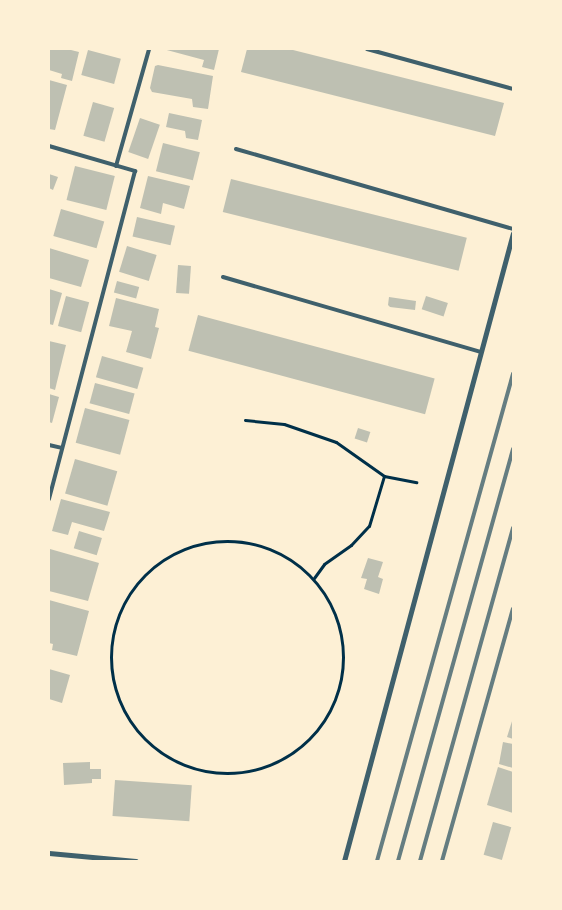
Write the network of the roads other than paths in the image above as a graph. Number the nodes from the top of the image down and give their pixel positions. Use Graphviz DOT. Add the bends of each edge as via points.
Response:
graph roads {
  1 [pos="149,49"];
  2 [pos="367,49"];
  3 [pos="513,89"];
  4 [pos="49,146"];
  5 [pos="236,149"];
  6 [pos="116,166"];
  7 [pos="513,229"];
  8 [pos="513,233"];
  9 [pos="223,278"];
  10 [pos="481,352"];
  11 [pos="49,445"];
  12 [pos="62,448"];
  13 [pos="49,499"];
  14 [pos="49,853"];
  15 [pos="136,861"];
  16 [pos="344,861"];
  1 -- 6 [label="lane"];
  2 -- 3 [label="lane"];
  4 -- 6 [label="lane"];
  5 -- 7 [label="lane"];
  6 -- 12 [label="lane" via="135,172"];
  8 -- 10 [label="street"];
  9 -- 10 [label="lane"];
  10 -- 16 [label="street"];
  11 -- 12 [label="lane"];
  12 -- 13 [label="lane"];
  14 -- 15 [label="street"];
}
